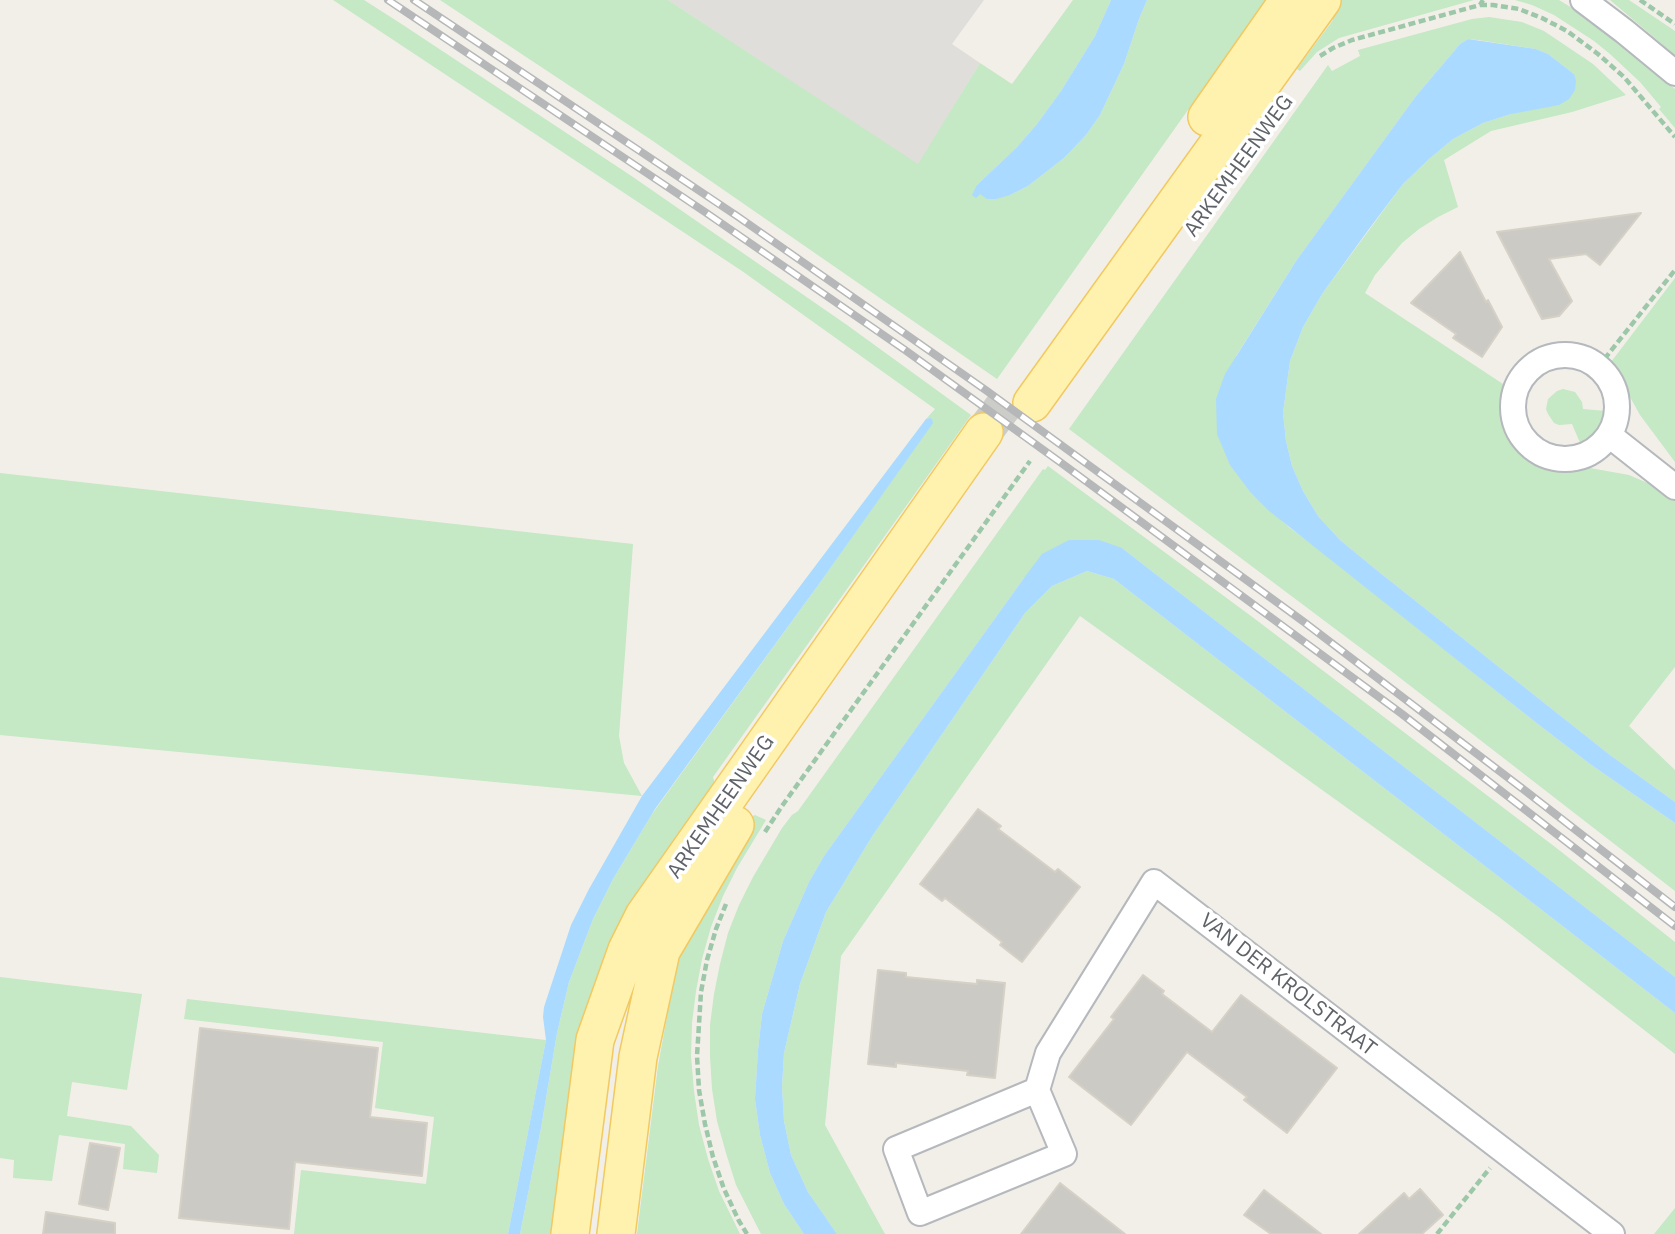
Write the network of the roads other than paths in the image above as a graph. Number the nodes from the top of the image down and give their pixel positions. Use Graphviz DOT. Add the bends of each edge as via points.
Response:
graph roads {
  1 [pos="1289,0"];
  2 [pos="1322,0"];
  3 [pos="1583,0"];
  4 [pos="1675,73"];
  5 [pos="1609,435"];
  6 [pos="1675,487"];
  7 [pos="1037,1090"];
  8 [pos="618,1231"];
  9 [pos="572,1233"];
  10 [pos="1612,1234"];
  1 -- 2 [label="main road, ARKEMHEENWEG" via="1024,397"];
  3 -- 4 [label="street"];
  5 -- 5 [label="street" via="1615,422 1615,391 1598,367 1585,359 1556,355 1530,368 1520,380 1513,408 1515,423 1531,447 1544,455 1573,459 1587,455"];
  5 -- 6 [label="street"];
  7 -- 7 [label="street" via="1064,1154 920,1213 896,1149"];
  7 -- 10 [label="street, VAN DER KROLSTRAAT" via="1048,1054 1154,882"];
  8 -- 9 [label="main road, ARKEMHEENWEG" via="638,1056 661,951 745,808 1006,445 645,916 627,950 595,1040"];
}
